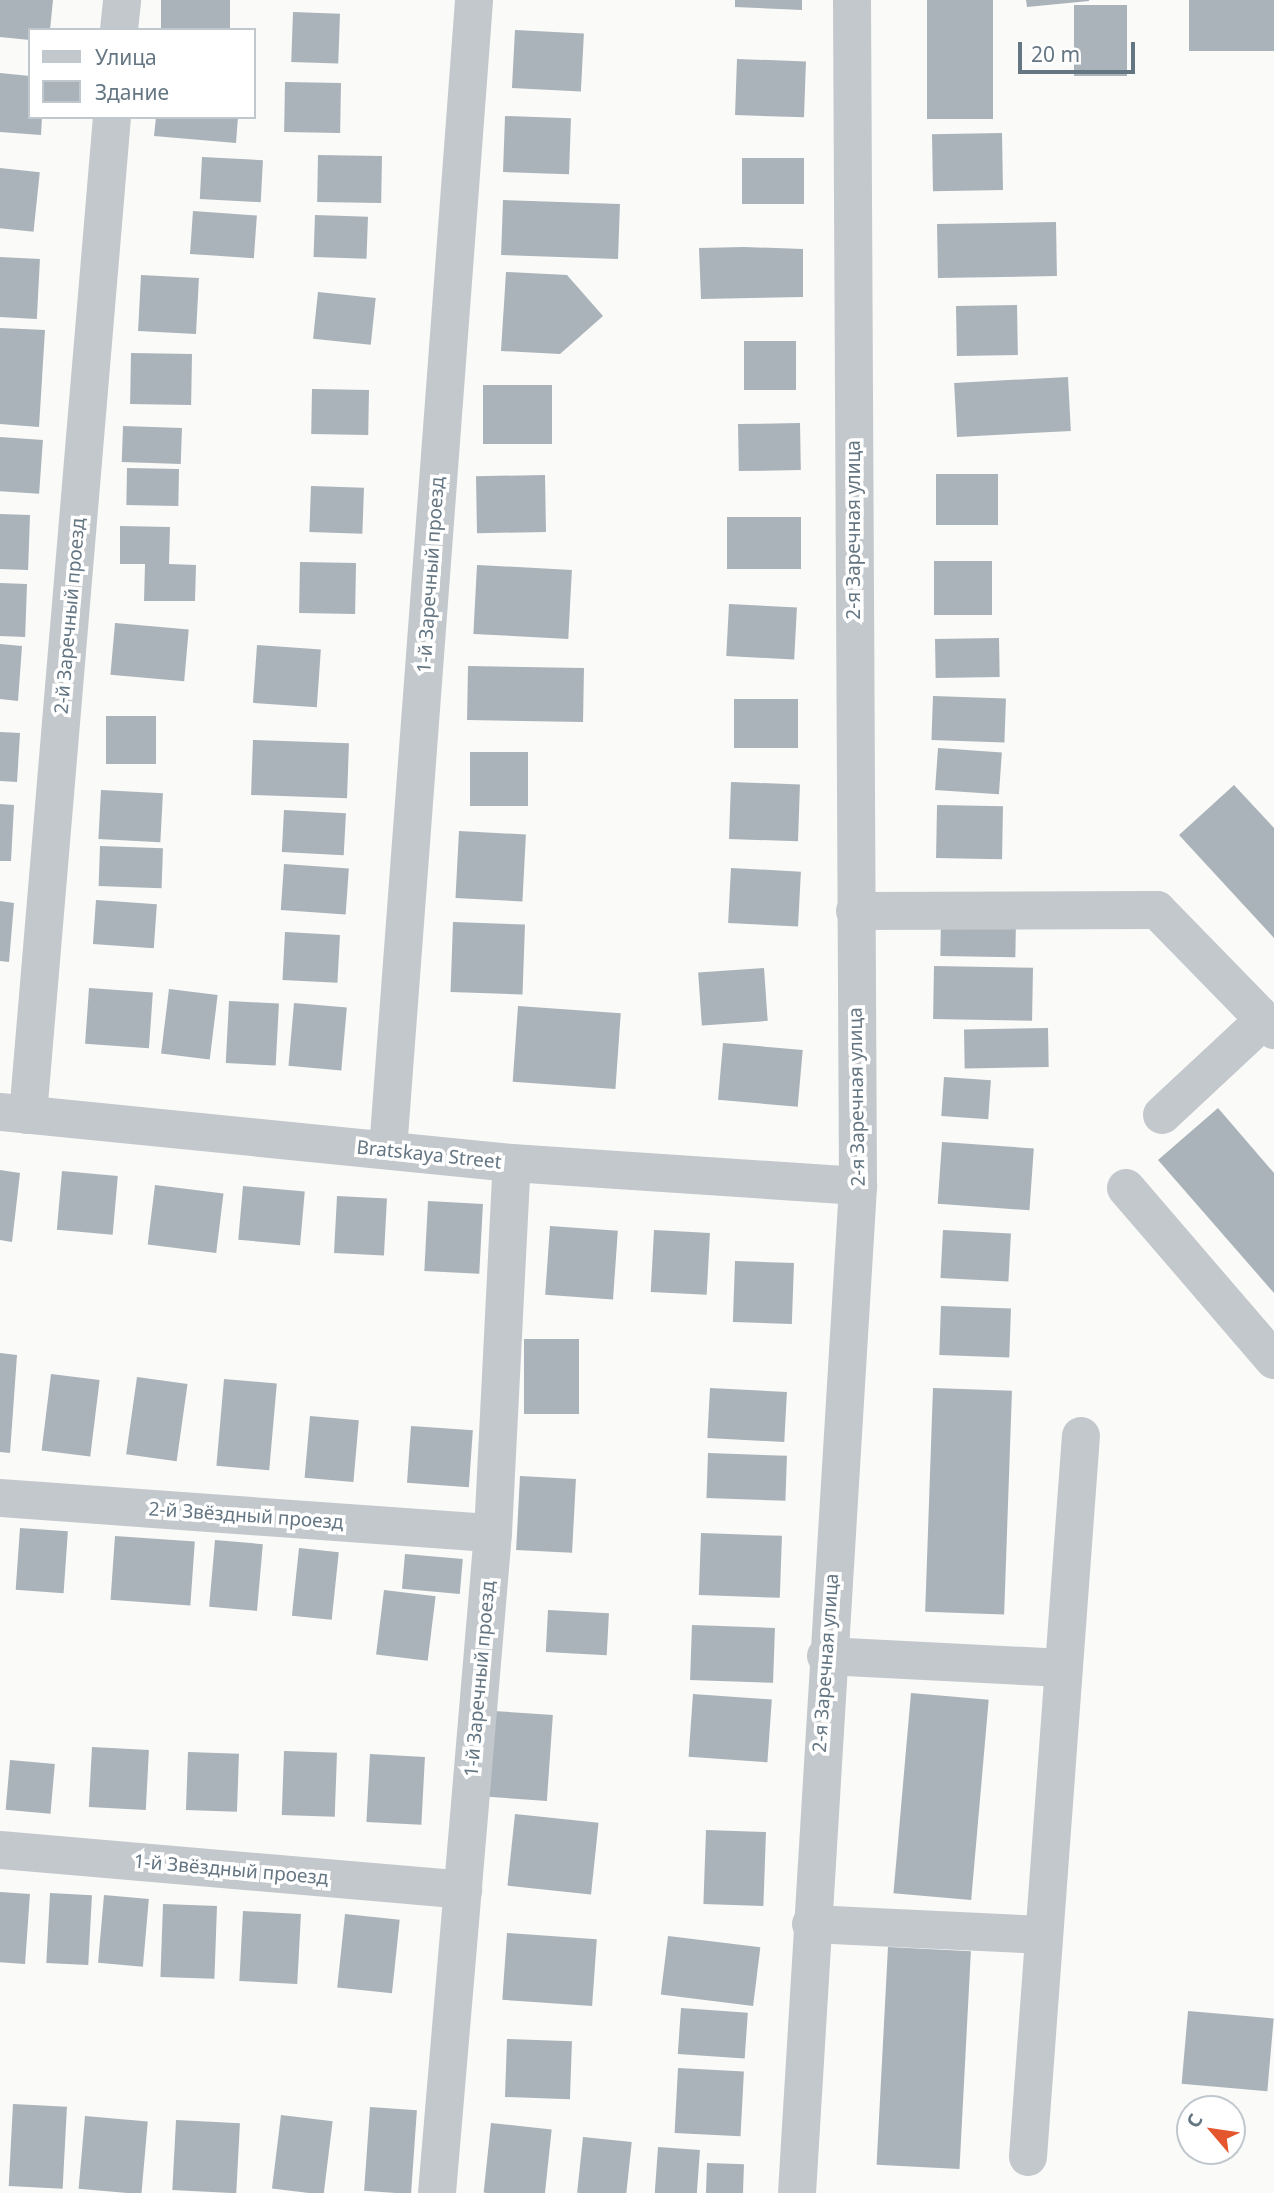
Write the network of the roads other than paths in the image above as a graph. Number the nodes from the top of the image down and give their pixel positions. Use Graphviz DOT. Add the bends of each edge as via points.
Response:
graph roads {
  1 [pos="122,0"];
  2 [pos="474,0"];
  3 [pos="852,0"];
  4 [pos="119,28"];
  5 [pos="112,119"];
  6 [pos="855,911"];
  7 [pos="1269,1025"];
  8 [pos="14,1114"];
  9 [pos="1162,1115"];
  10 [pos="388,1150"];
  11 [pos="512,1163"];
  12 [pos="858,1185"];
  13 [pos="1126,1188"];
  14 [pos="1274,1360"];
  15 [pos="1081,1436"];
  16 [pos="0,1498"];
  17 [pos="493,1533"];
  18 [pos="826,1656"];
  19 [pos="1064,1668"];
  20 [pos="0,1850"];
  21 [pos="463,1890"];
  22 [pos="811,1924"];
  23 [pos="1044,1935"];
  24 [pos="1028,2157"];
  25 [pos="437,2193"];
  26 [pos="797,2193"];
  1 -- 4 [label="street"];
  2 -- 10 [label="street, 1-й Заречный проезд"];
  3 -- 6 [label="street, 2-я Заречная улица"];
  5 -- 8 [label="street, 2-й Заречный проезд"];
  6 -- 7 [label="street" via="1157,910"];
  6 -- 12 [label="street, 2-я Заречная улица"];
  7 -- 9 [label="street"];
  8 -- 10 [label="street, Bratskaya Street"];
  10 -- 11 [label="street, Bratskaya Street"];
  11 -- 12 [label="street, Bratskaya Street"];
  11 -- 17 [label="street, 1-й Заречный проезд"];
  12 -- 18 [label="street, 2-я Заречная улица"];
  13 -- 14 [label="street"];
  15 -- 19 [label="street"];
  16 -- 17 [label="street, 2-й Звёздный проезд"];
  17 -- 21 [label="street, 1-й Заречный проезд"];
  18 -- 19 [label="street"];
  18 -- 22 [label="street, 2-я Заречная улица"];
  19 -- 23 [label="street"];
  20 -- 21 [label="street, 1-й Звёздный проезд"];
  21 -- 25 [label="street, 1-й Заречный проезд"];
  22 -- 23 [label="street"];
  22 -- 26 [label="street, 2-я Заречная улица"];
  23 -- 24 [label="street"];
}
